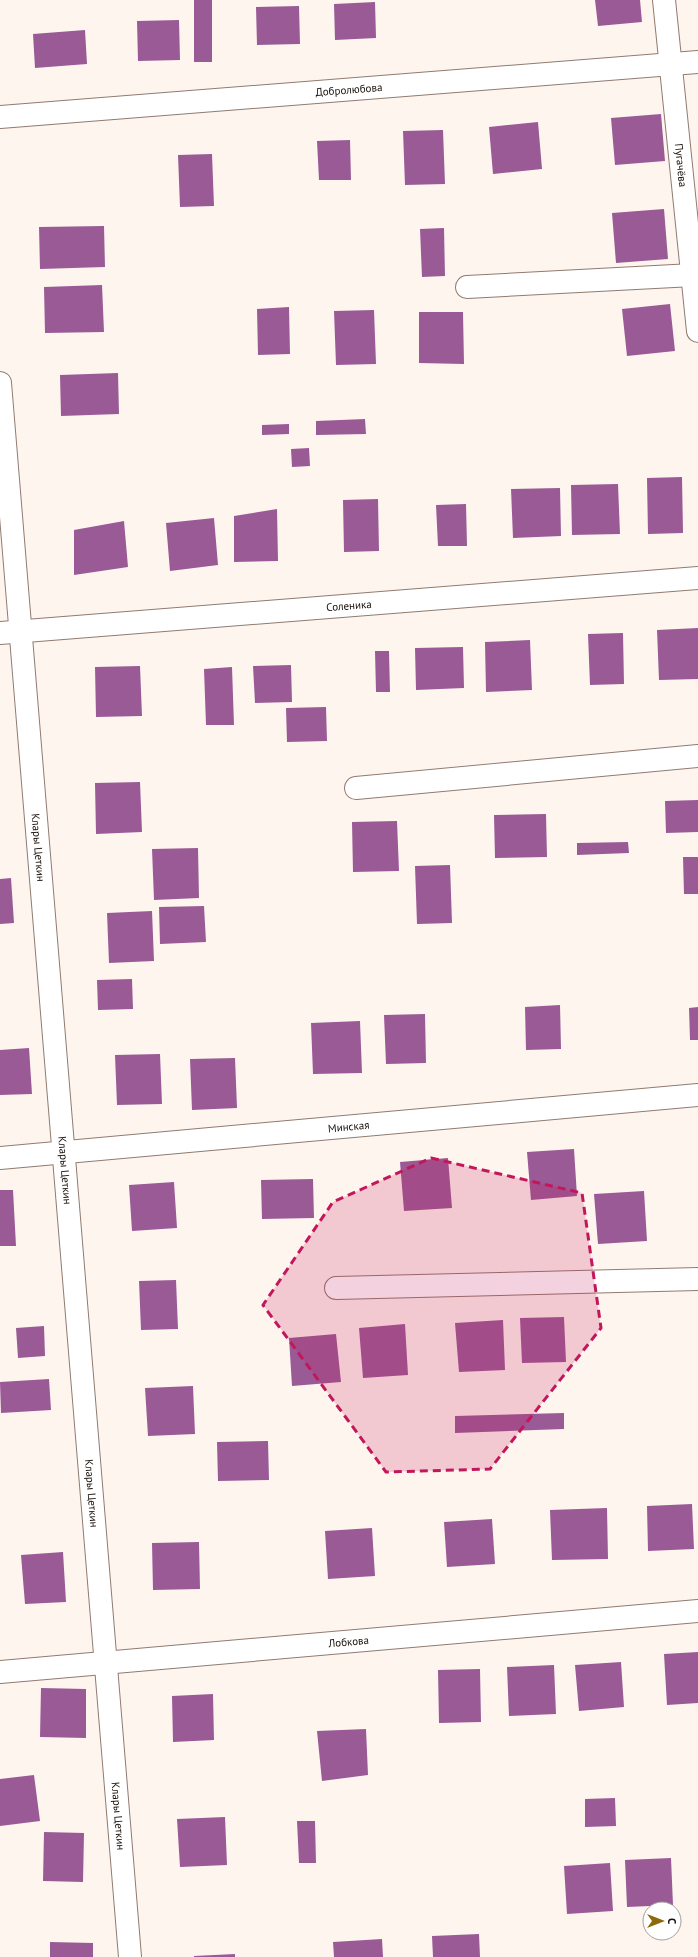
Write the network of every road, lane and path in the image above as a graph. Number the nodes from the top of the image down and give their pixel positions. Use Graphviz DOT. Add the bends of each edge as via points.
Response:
graph roads {
  1 [pos="664,0"];
  2 [pos="698,62"];
  3 [pos="670,64"];
  4 [pos="0,117"];
  5 [pos="693,275"];
  6 [pos="467,287"];
  7 [pos="698,331"];
  8 [pos="0,383"];
  9 [pos="698,578"];
  10 [pos="10,633"];
  11 [pos="698,756"];
  12 [pos="356,788"];
  13 [pos="698,1095"];
  14 [pos="64,1152"];
  15 [pos="0,1158"];
  16 [pos="698,1279"];
  17 [pos="336,1288"];
  18 [pos="698,1611"];
  19 [pos="106,1663"];
  20 [pos="0,1672"];
  21 [pos="130,1957"];
  1 -- 3 [label="street, Пугачёва"];
  2 -- 3 [label="street, Добролюбова"];
  3 -- 4 [label="street, Добролюбова"];
  3 -- 5 [label="street, Пугачёва"];
  5 -- 6 [label="street"];
  5 -- 7 [label="street, Пугачёва"];
  8 -- 10 [label="street, Клары Цеткин"];
  9 -- 10 [label="street, Соленика"];
  10 -- 14 [label="street, Клары Цеткин"];
  11 -- 12 [label="street"];
  13 -- 14 [label="street, Минская"];
  14 -- 15 [label="street, Минская"];
  14 -- 19 [label="street, Клары Цеткин"];
  16 -- 17 [label="street"];
  18 -- 19 [label="street, Лобкова"];
  19 -- 20 [label="street, Лобкова"];
  19 -- 21 [label="street, Клары Цеткин"];
}
